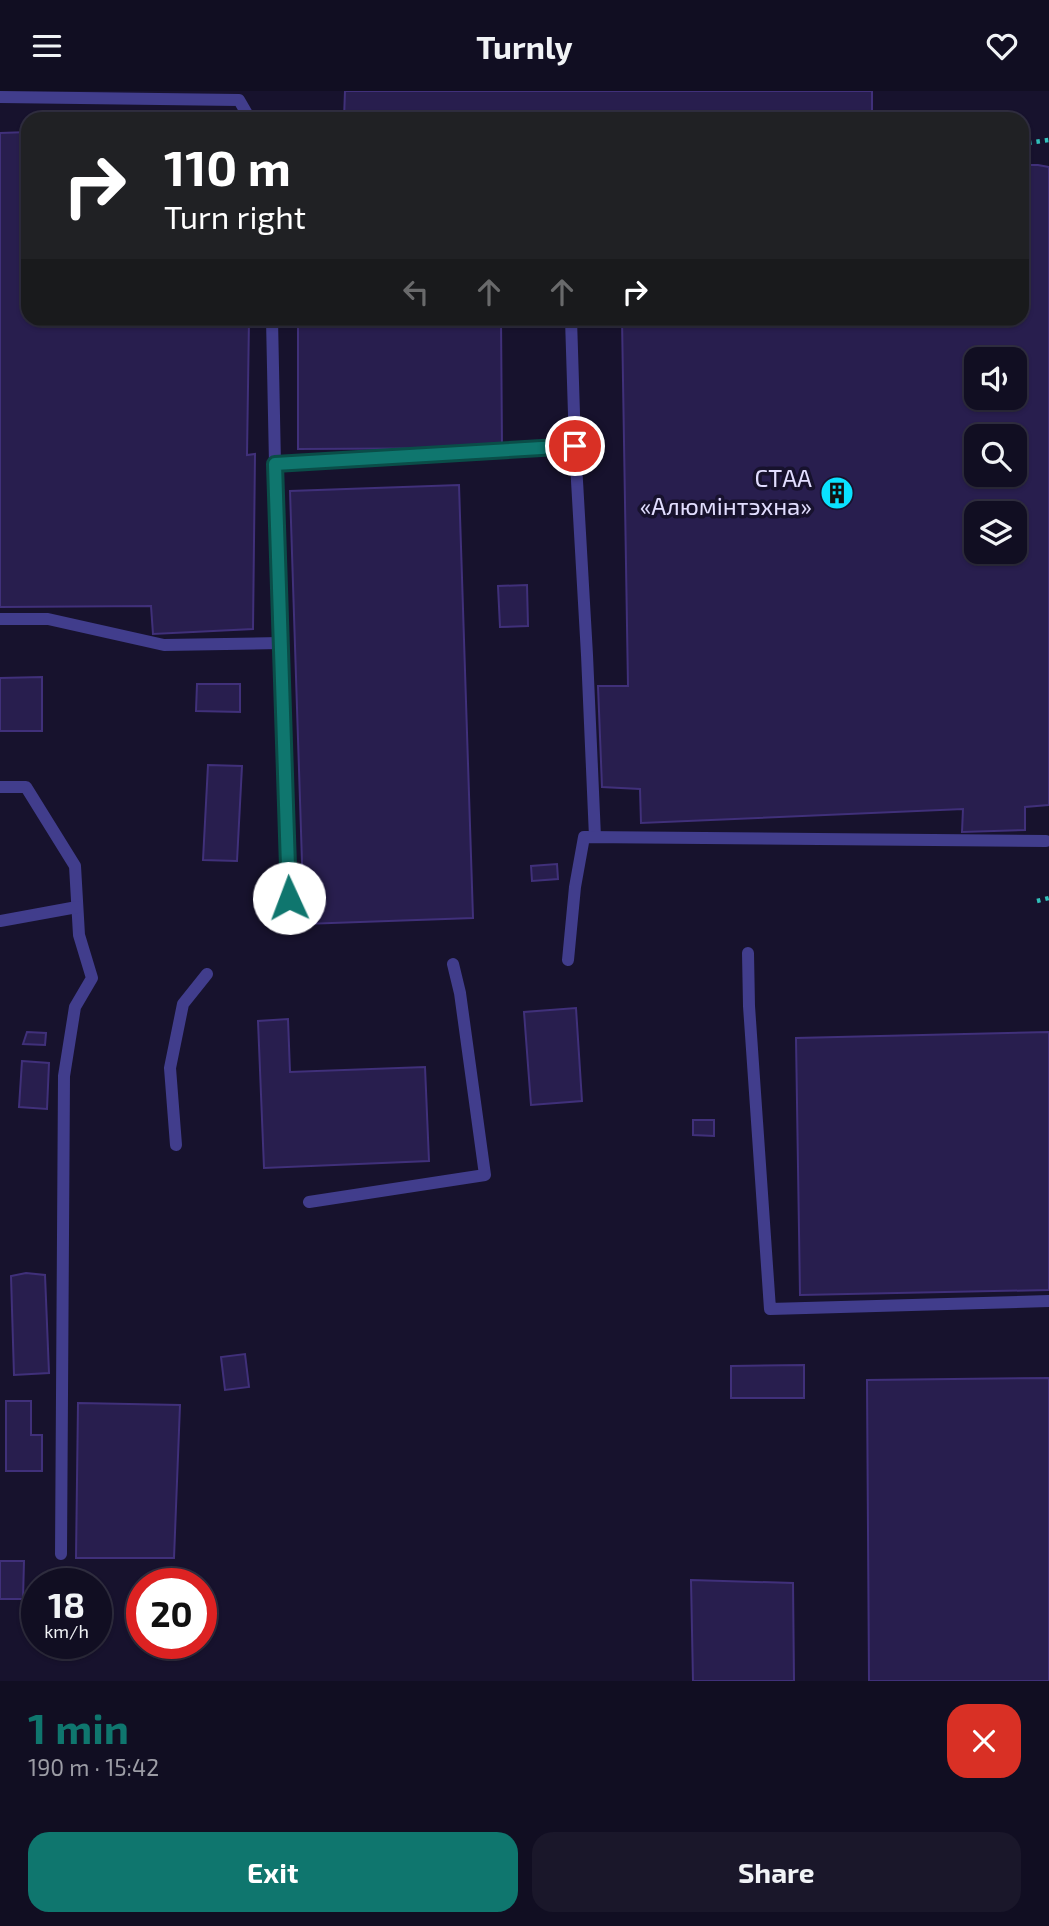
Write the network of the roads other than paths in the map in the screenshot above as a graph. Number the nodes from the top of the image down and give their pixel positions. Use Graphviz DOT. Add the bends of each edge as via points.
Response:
graph roads {
  1 [pos="0,97"];
  2 [pos="246,112"];
  3 [pos="272,326"];
  4 [pos="571,326"];
  5 [pos="575,446"];
  6 [pos="275,464"];
  7 [pos="0,619"];
  8 [pos="281,643"];
  9 [pos="0,787"];
  10 [pos="595,837"];
  11 [pos="1046,841"];
  12 [pos="289,898"];
  13 [pos="77,907"];
  14 [pos="0,921"];
  15 [pos="748,953"];
  16 [pos="568,960"];
  17 [pos="453,964"];
  18 [pos="207,974"];
  19 [pos="176,1145"];
  20 [pos="309,1202"];
  21 [pos="1049,1301"];
  22 [pos="61,1554"];
  1 -- 2 [label="lane" via="239,100"];
  3 -- 6 [label="lane"];
  4 -- 5 [label="lane"];
  5 -- 6 [label="lane"];
  5 -- 10 [label="lane"];
  6 -- 8 [label="lane"];
  7 -- 8 [label="lane" via="48,619 164,645"];
  8 -- 12 [label="lane"];
  9 -- 13 [label="lane" via="26,787 75,866"];
  10 -- 11 [label="lane"];
  10 -- 16 [label="lane" via="584,837"];
  13 -- 14 [label="lane"];
  13 -- 22 [label="lane" via="79,935 92,978 75,1007 64,1076"];
  15 -- 21 [label="lane" via="770,1309"];
  17 -- 20 [label="lane" via="485,1175"];
  18 -- 19 [label="lane" via="183,1004 170,1068"];
}
